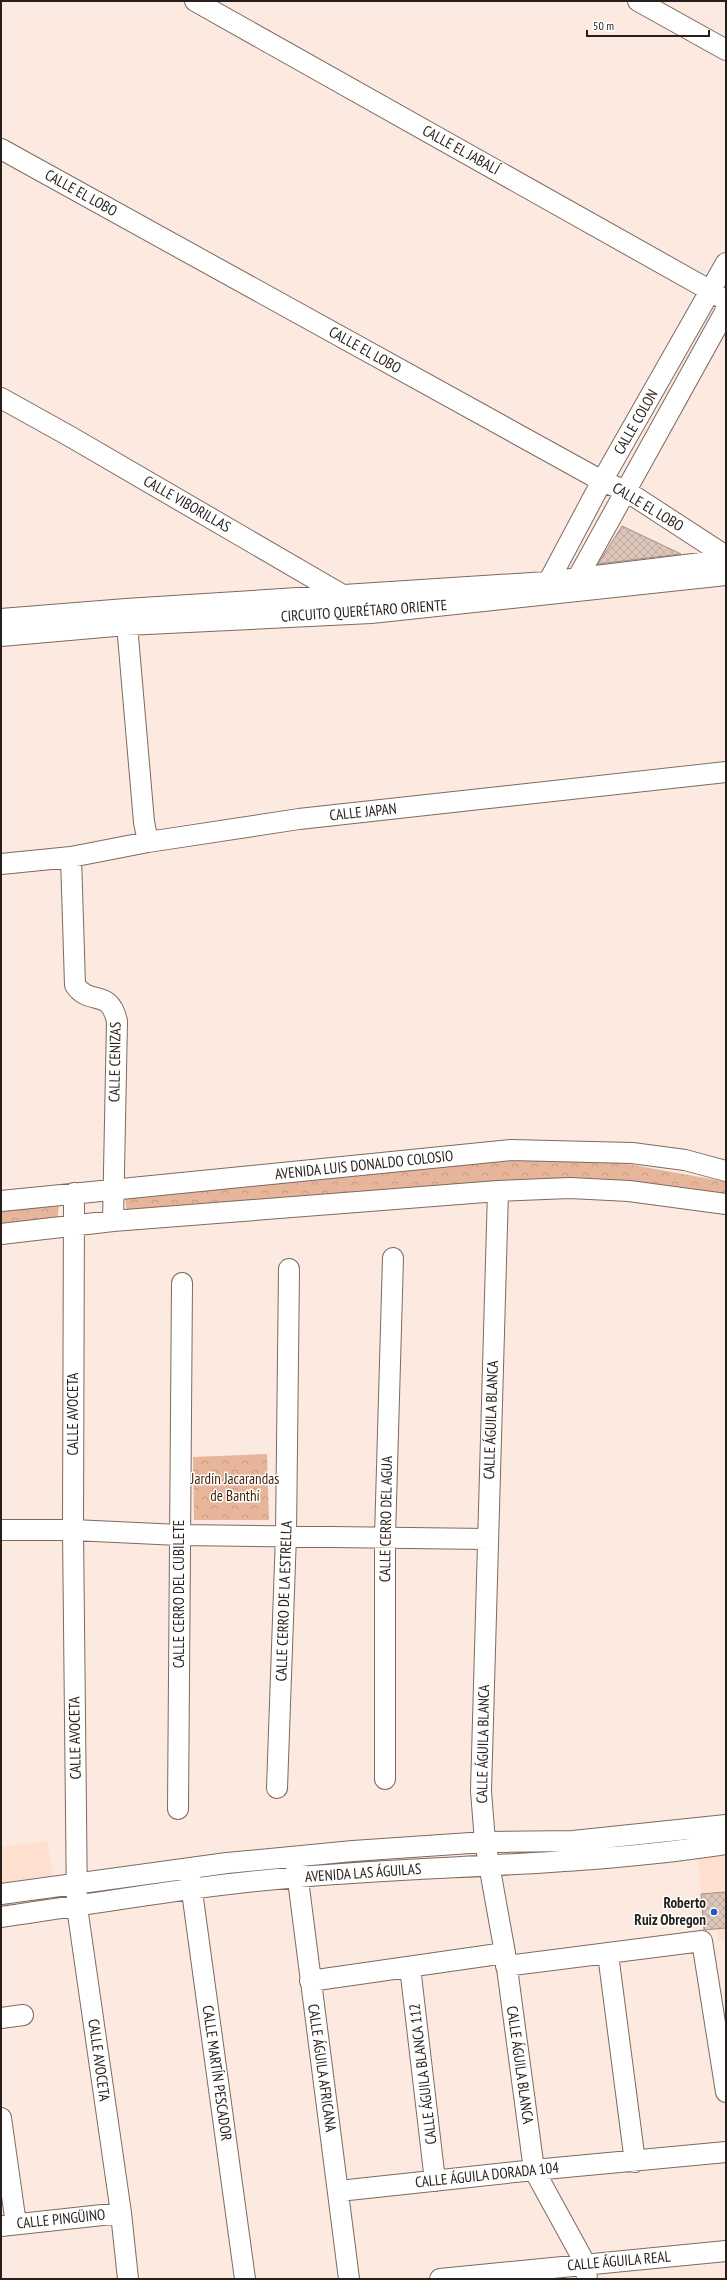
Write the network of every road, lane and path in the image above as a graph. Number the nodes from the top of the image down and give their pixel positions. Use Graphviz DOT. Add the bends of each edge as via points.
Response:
graph roads {
  1 [pos="195,1"];
  2 [pos="638,1"];
  3 [pos="726,50"];
  4 [pos="1,148"];
  5 [pos="726,263"];
  6 [pos="718,296"];
  7 [pos="726,310"];
  8 [pos="1,398"];
  9 [pos="602,481"];
  10 [pos="626,491"];
  11 [pos="726,556"];
  12 [pos="726,560"];
  13 [pos="726,575"];
  14 [pos="575,585"];
  15 [pos="545,589"];
  16 [pos="344,595"];
  17 [pos="371,612"];
  18 [pos="126,617"];
  19 [pos="1,619"];
  20 [pos="1,636"];
  21 [pos="726,772"];
  22 [pos="148,842"];
  23 [pos="71,857"];
  24 [pos="1,864"];
  25 [pos="726,1172"];
  26 [pos="112,1190"];
  27 [pos="498,1191"];
  28 [pos="74,1193"];
  29 [pos="1,1201"];
  30 [pos="726,1204"];
  31 [pos="113,1221"];
  32 [pos="73,1226"];
  33 [pos="1,1234"];
  34 [pos="393,1258"];
  35 [pos="289,1269"];
  36 [pos="182,1284"];
  37 [pos="1,1530"];
  38 [pos="73,1530"];
  39 [pos="179,1535"];
  40 [pos="286,1535"];
  41 [pos="385,1537"];
  42 [pos="487,1539"];
  43 [pos="385,1779"];
  44 [pos="278,1788"];
  45 [pos="178,1810"];
  46 [pos="726,1825"];
  47 [pos="485,1842"];
  48 [pos="726,1844"];
  49 [pos="489,1864"];
  50 [pos="296,1867"];
  51 [pos="189,1868"];
  52 [pos="76,1884"];
  53 [pos="191,1890"];
  54 [pos="1,1894"];
  55 [pos="77,1906"];
  56 [pos="1,1917"];
  57 [pos="608,1954"];
  58 [pos="506,1959"];
  59 [pos="410,1967"];
  60 [pos="310,1981"];
  61 [pos="23,2016"];
  62 [pos="1,2018"];
  63 [pos="726,2092"];
  64 [pos="1,2118"];
  65 [pos="726,2152"];
  66 [pos="635,2162"];
  67 [pos="534,2170"];
  68 [pos="435,2181"];
  69 [pos="339,2191"];
  70 [pos="121,2213"];
  71 [pos="8,2225"];
  72 [pos="726,2251"];
  73 [pos="586,2271"];
  74 [pos="128,2279"];
  75 [pos="245,2279"];
  76 [pos="349,2279"];
  77 [pos="440,2279"];
  1 -- 6 [label="street, CALLE EL JABALÍ"];
  2 -- 3 [label="street"];
  4 -- 9 [label="street, CALLE EL LOBO"];
  5 -- 6 [label="street, CALLE COLON"];
  6 -- 9 [label="street, CALLE COLON"];
  7 -- 10 [label="street, CALLE COLON"];
  8 -- 16 [label="street, CALLE VIBORILLAS"];
  9 -- 10 [label="street, CALLE EL LOBO"];
  9 -- 15 [label="street, CALLE COLON"];
  10 -- 11 [label="street, CALLE EL LOBO"];
  10 -- 14 [label="street, CALLE COLON"];
  12 -- 14 [label="street, CIRCUITO QUERÉTARO ORIENTE"];
  13 -- 14 [label="street, CIRCUITO QUERÉTARO ORIENTE"];
  14 -- 15 [label="street, CIRCUITO QUERÉTARO ORIENTE"];
  15 -- 16 [label="street, CIRCUITO QUERÉTARO ORIENTE"];
  15 -- 17 [label="street, CIRCUITO QUERÉTARO ORIENTE"];
  16 -- 17 [label="street, CALLE VIBORILLAS"];
  16 -- 18 [label="street, CIRCUITO QUERÉTARO ORIENTE"];
  17 -- 18 [label="street, CIRCUITO QUERÉTARO ORIENTE"];
  18 -- 19 [label="street, CIRCUITO QUERÉTARO ORIENTE"];
  18 -- 20 [label="street, CIRCUITO QUERÉTARO ORIENTE"];
  18 -- 22 [label="street" via="144,822"];
  21 -- 22 [label="street, CALLE JAPAN" via="299,818"];
  22 -- 23 [label="street, CALLE JAPAN"];
  23 -- 24 [label="street, CALLE JAPAN"];
  23 -- 26 [label="street, CALLE CENIZAS" via="75,985 81,994 108,1001 114,1008 117,1021"];
  25 -- 26 [label="street, AVENIDA LUIS DONALDO COLOSIO" via="686,1160 632,1153 511,1150"];
  26 -- 28 [label="street, AVENIDA LUIS DONALDO COLOSIO"];
  26 -- 31 [label="street, CALLE CENIZAS"];
  27 -- 30 [label="street" via="570,1188 629,1191"];
  27 -- 31 [label="street"];
  27 -- 42 [label="street, CALLE ÁGUILA BLANCA"];
  28 -- 29 [label="street, AVENIDA LUIS DONALDO COLOSIO"];
  28 -- 32 [label="street, CALLE AVOCETA"];
  31 -- 32 [label="street"];
  32 -- 33 [label="street"];
  32 -- 38 [label="street, CALLE AVOCETA"];
  34 -- 41 [label="street, CALLE CERRO DEL AGUA"];
  35 -- 40 [label="street, CALLE CERRO DE LA ESTRELLA"];
  36 -- 39 [label="street, CALLE CERRO DEL CUBILETE"];
  37 -- 38 [label="street"];
  38 -- 39 [label="street"];
  38 -- 52 [label="street, CALLE AVOCETA"];
  39 -- 40 [label="street"];
  39 -- 45 [label="street, CALLE CERRO DEL CUBILETE"];
  40 -- 41 [label="street"];
  40 -- 44 [label="street, CALLE CERRO DE LA ESTRELLA"];
  41 -- 42 [label="street"];
  41 -- 43 [label="street, CALLE CERRO DEL AGUA"];
  42 -- 47 [label="street, CALLE ÁGUILA BLANCA" via="481,1791"];
  46 -- 47 [label="street, AVENIDA LAS ÁGUILAS" via="573,1841"];
  47 -- 49 [label="street, CALLE ÁGUILA BLANCA"];
  47 -- 50 [label="street, AVENIDA LAS ÁGUILAS"];
  48 -- 49 [label="street, AVENIDA LAS ÁGUILAS" via="577,1861"];
  49 -- 50 [label="street, AVENIDA LAS ÁGUILAS"];
  49 -- 58 [label="street, CALLE ÁGUILA BLANCA"];
  50 -- 51 [label="street, AVENIDA LAS ÁGUILAS"];
  50 -- 53 [label="street, AVENIDA LAS ÁGUILAS"];
  50 -- 60 [label="street, CALLE ÁGUILA AFRICANA"];
  51 -- 52 [label="street, AVENIDA LAS ÁGUILAS"];
  51 -- 53 [label="street, CALLE MARTÍN PESCADOR"];
  52 -- 54 [label="street, AVENIDA LAS ÁGUILAS"];
  52 -- 55 [label="street, CALLE AVOCETA"];
  53 -- 55 [label="street, AVENIDA LAS ÁGUILAS"];
  53 -- 75 [label="street, CALLE MARTÍN PESCADOR"];
  55 -- 56 [label="street, AVENIDA LAS ÁGUILAS"];
  55 -- 70 [label="street, CALLE AVOCETA"];
  57 -- 58 [label="street"];
  57 -- 63 [label="street" via="702,1941"];
  57 -- 66 [label="street"];
  58 -- 59 [label="street"];
  58 -- 67 [label="street, CALLE ÁGUILA BLANCA"];
  59 -- 60 [label="street"];
  59 -- 68 [label="street, CALLE ÁGUILA BLANCA 112"];
  60 -- 69 [label="street, CALLE ÁGUILA AFRICANA"];
  61 -- 62 [label="street"];
  64 -- 71 [label="street"];
  65 -- 66 [label="street, CALLE ÁGUILA DORADA 104"];
  66 -- 67 [label="street, CALLE ÁGUILA DORADA 104"];
  67 -- 68 [label="street, CALLE ÁGUILA DORADA 104"];
  67 -- 73 [label="street, CALLE ÁGUILA BLANCA"];
  68 -- 69 [label="street, CALLE ÁGUILA DORADA 104"];
  69 -- 76 [label="street, CALLE ÁGUILA AFRICANA"];
  70 -- 71 [label="street, CALLE PINGÜINO"];
  70 -- 74 [label="street, CALLE AVOCETA"];
  72 -- 73 [label="street, CALLE ÁGUILA REAL"];
  73 -- 77 [label="street, CALLE ÁGUILA REAL"];
}
